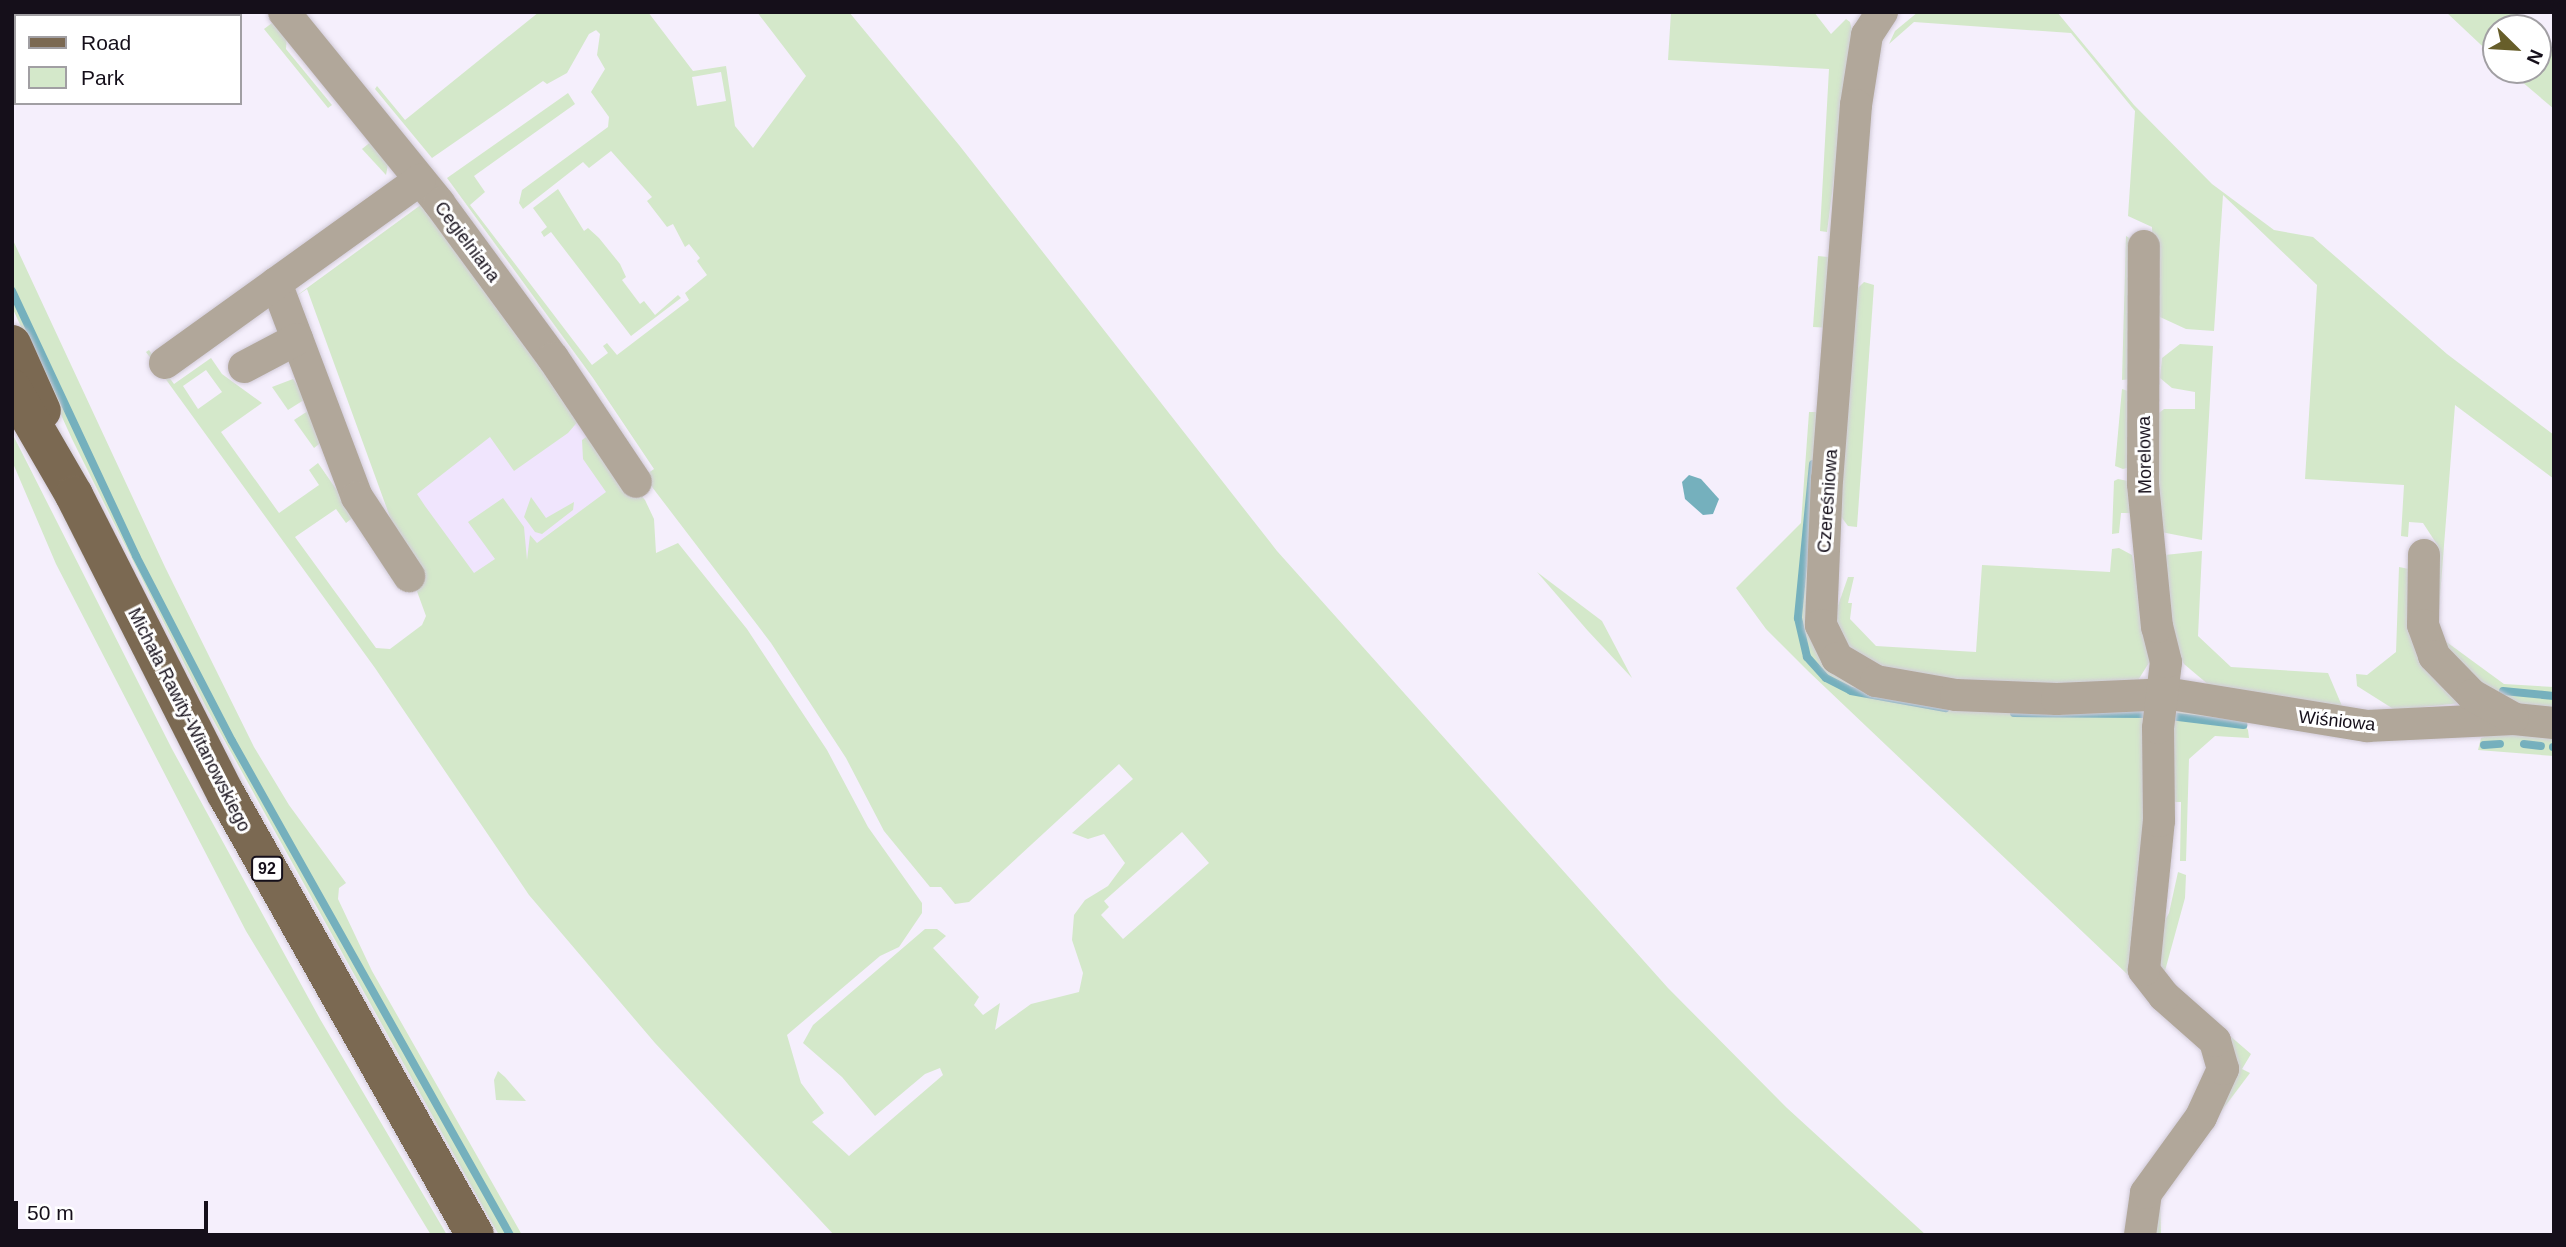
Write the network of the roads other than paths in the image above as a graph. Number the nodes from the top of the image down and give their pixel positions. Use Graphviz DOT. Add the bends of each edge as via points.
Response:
graph roads {
  1 [pos="284,12"];
  2 [pos="1882,12"];
  3 [pos="420,180"];
  4 [pos="2144,246"];
  5 [pos="276,283"];
  6 [pos="297,339"];
  7 [pos="12,344"];
  8 [pos="165,363"];
  9 [pos="244,367"];
  10 [pos="12,388"];
  11 [pos="636,482"];
  12 [pos="74,495"];
  13 [pos="2424,555"];
  14 [pos="409,576"];
  15 [pos="2166,662"];
  16 [pos="2162,694"];
  17 [pos="2205,699"];
  18 [pos="2514,719"];
  19 [pos="2554,723"];
  20 [pos="475,1235"];
  21 [pos="2140,1235"];
  1 -- 3 [label="street, Cegielniana"];
  2 -- 16 [label="street, Czereśniowa" via="1867,35 1856,105 1827,479 1821,625 1825,639 1837,658 1858,673 1906,688 2020,699"];
  3 -- 5 [label="street"];
  3 -- 11 [label="street, Cegielniana" via="553,358"];
  4 -- 15 [label="street, Morelowa" via="2143,484 2157,627"];
  5 -- 6 [label="street"];
  5 -- 8 [label="street"];
  6 -- 9 [label="street"];
  6 -- 14 [label="street" via="358,497"];
  7 -- 12 [label="main road, Michała Rawity-Witanowskiego / 92"];
  10 -- 12 [label="main road, Michała Rawity-Witanowskiego / 92"];
  12 -- 20 [label="main road, Michała Rawity-Witanowskiego / 92" via="226,794"];
  13 -- 18 [label="street, Wiśniowa" via="2423,625 2434,656 2472,695"];
  15 -- 16 [label="street, Morelowa"];
  15 -- 17 [label="street, Morelowa" via="2179,682"];
  16 -- 17 [label="street, Wiśniowa"];
  16 -- 21 [label="street, Morelowa" via="2159,810 2144,970 2164,996 2215,1041 2223,1069 2201,1117 2146,1193"];
  17 -- 18 [label="street, Wiśniowa" via="2367,726"];
  18 -- 19 [label="street, Wiśniowa"];
}
